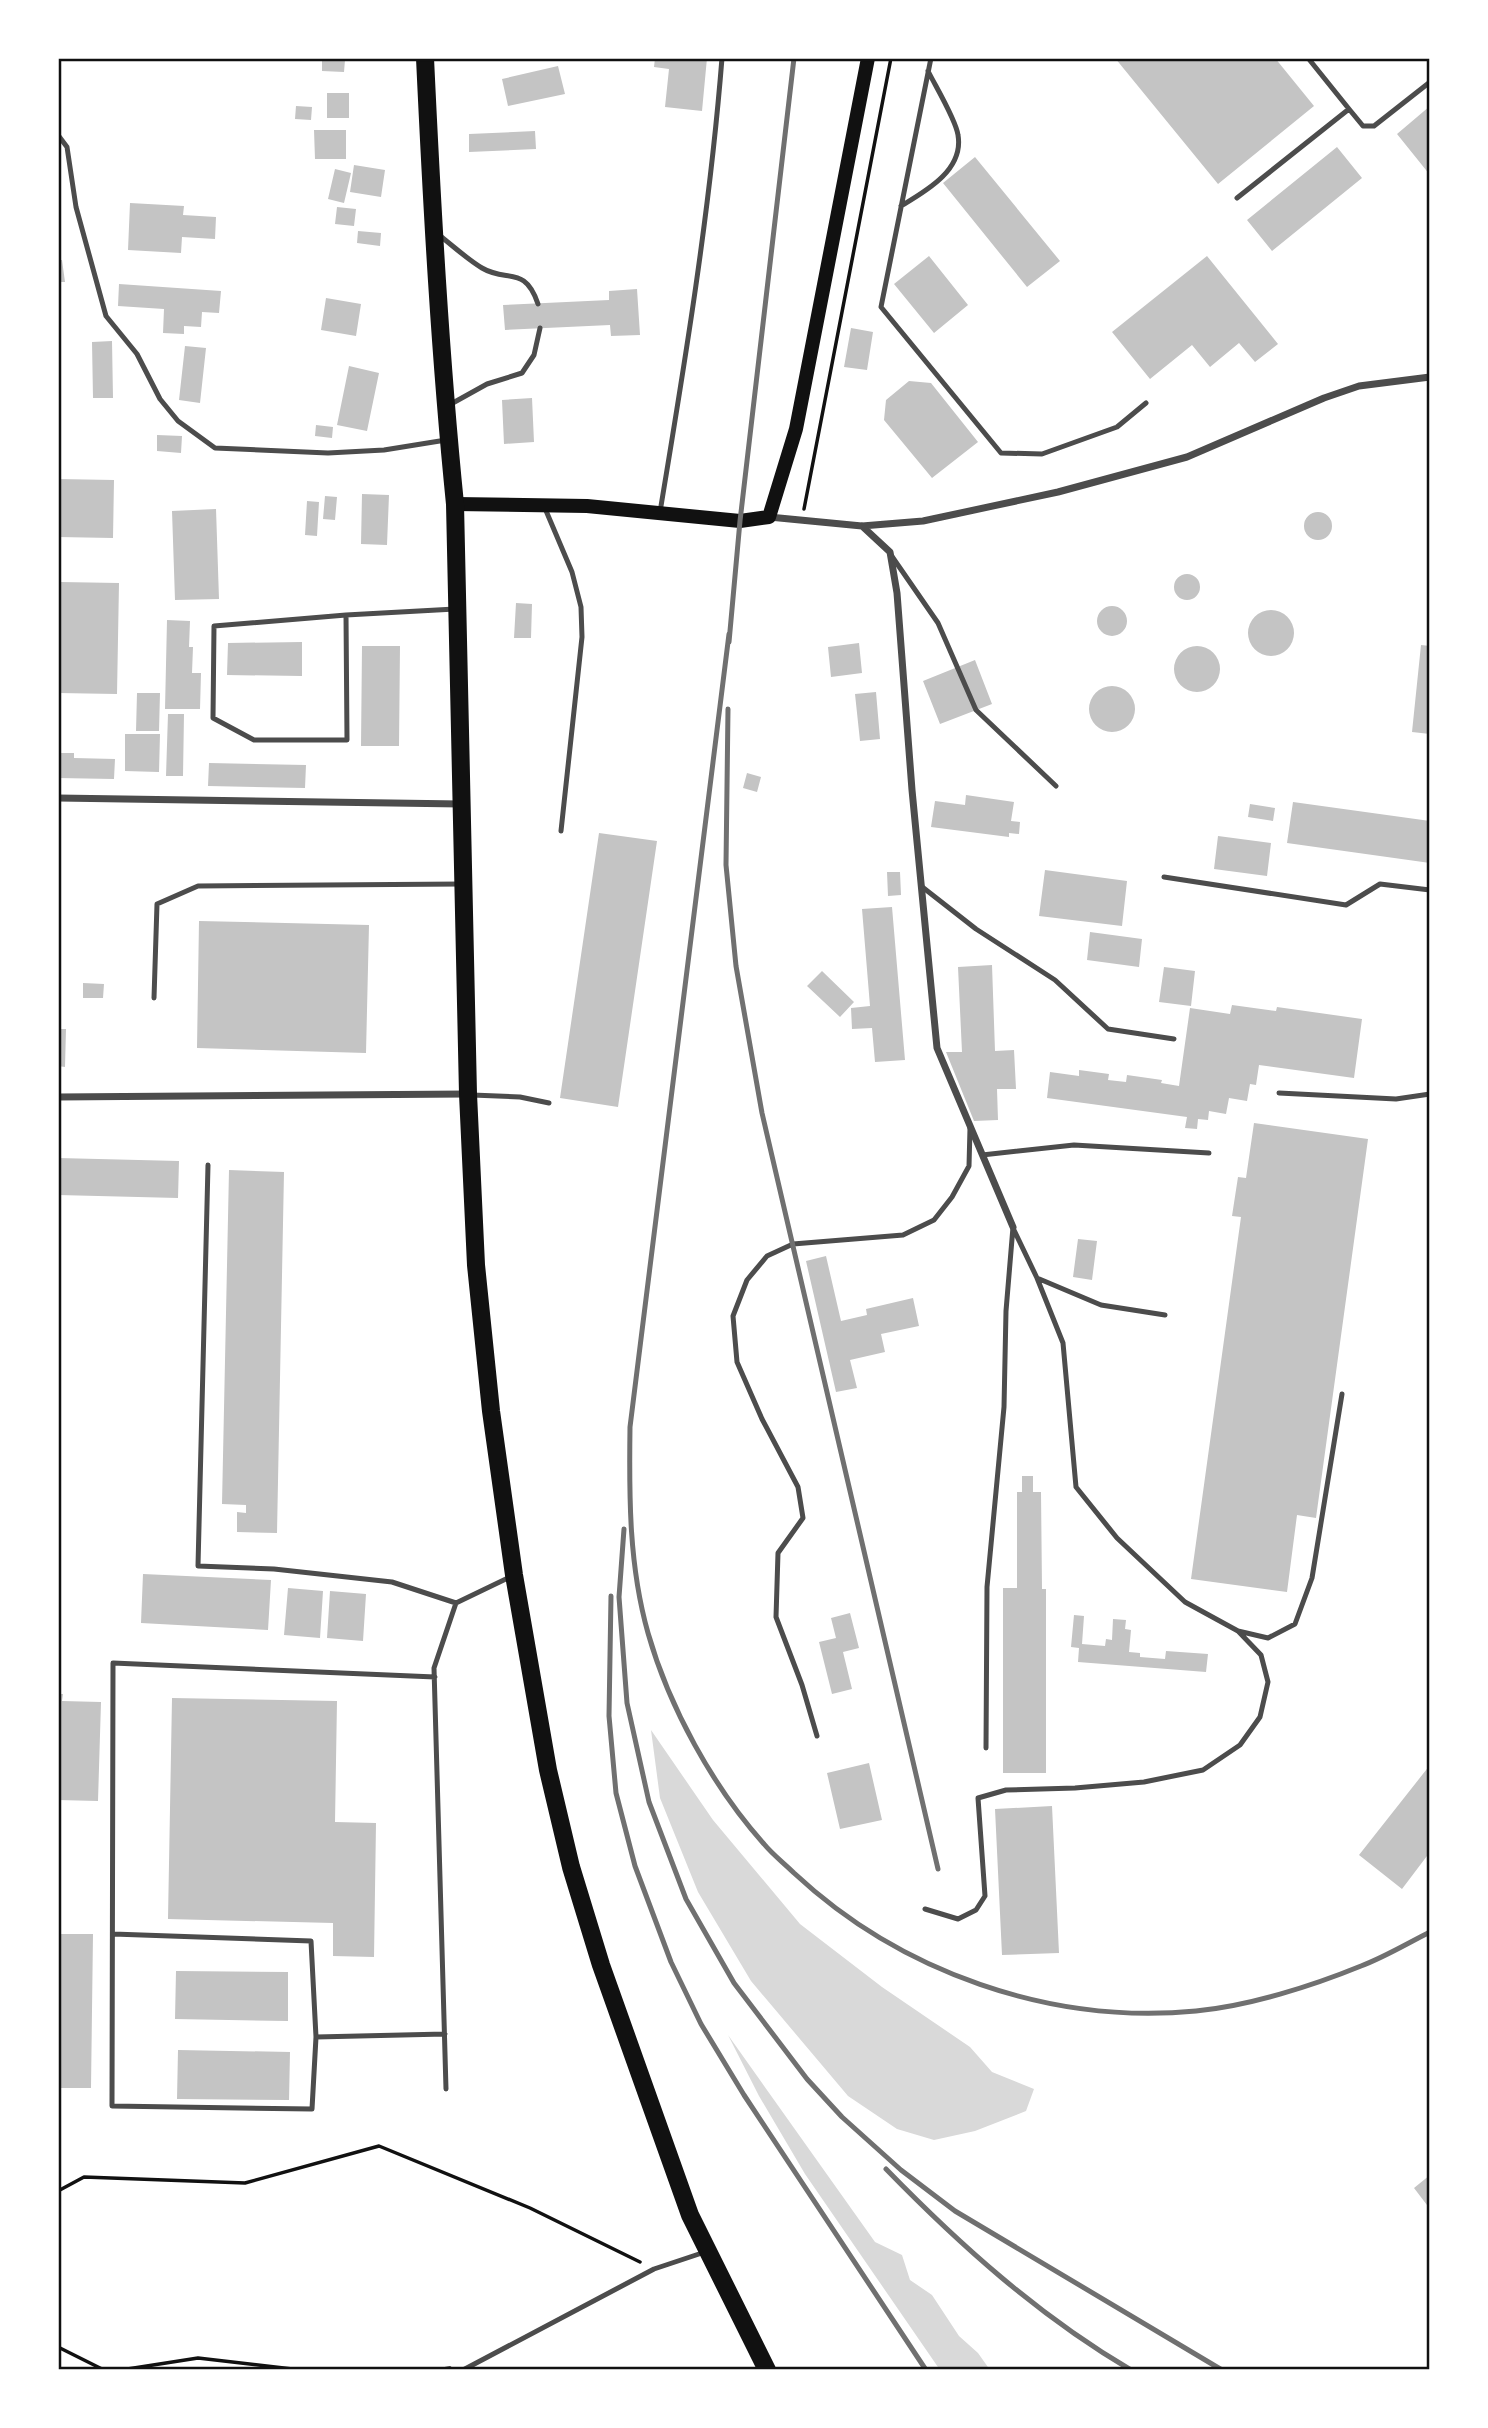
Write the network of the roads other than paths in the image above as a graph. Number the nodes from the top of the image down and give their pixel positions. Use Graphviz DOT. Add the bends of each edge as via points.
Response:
graph roads {
  1 [pos="425,58"];
  2 [pos="722,58"];
  3 [pos="869,58"];
  4 [pos="931,58"];
  5 [pos="1308,58"];
  6 [pos="928,71"];
  7 [pos="1430,82"];
  8 [pos="1349,109"];
  9 [pos="58,135"];
  10 [pos="1237,198"];
  11 [pos="901,206"];
  12 [pos="433,230"];
  13 [pos="538,304"];
  14 [pos="540,328"];
  15 [pos="1430,377"];
  16 [pos="1146,403"];
  17 [pos="445,408"];
  18 [pos="449,440"];
  19 [pos="455,503"];
  20 [pos="544,505"];
  21 [pos="660,513"];
  22 [pos="769,517"];
  23 [pos="862,526"];
  24 [pos="890,552"];
  25 [pos="456,608"];
  26 [pos="346,615"];
  27 [pos="1056,786"];
  28 [pos="58,798"];
  29 [pos="462,804"];
  30 [pos="561,831"];
  31 [pos="1164,877"];
  32 [pos="465,884"];
  33 [pos="921,886"];
  34 [pos="1430,890"];
  35 [pos="154,998"];
  36 [pos="1174,1040"];
  37 [pos="1279,1093"];
  38 [pos="468,1094"];
  39 [pos="1430,1094"];
  40 [pos="58,1097"];
  41 [pos="549,1102"];
  42 [pos="970,1126"];
  43 [pos="1209,1153"];
  44 [pos="982,1155"];
  45 [pos="208,1165"];
  46 [pos="1013,1227"];
  47 [pos="1037,1278"];
  48 [pos="1165,1315"];
  49 [pos="1342,1394"];
  50 [pos="514,1575"];
  51 [pos="456,1603"];
  52 [pos="1238,1631"];
  53 [pos="435,1677"];
  54 [pos="817,1735"];
  55 [pos="986,1748"];
  56 [pos="925,1909"];
  57 [pos="113,1934"];
  58 [pos="445,2034"];
  59 [pos="316,2037"];
  60 [pos="446,2090"];
  61 [pos="708,2251"];
  62 [pos="463,2370"];
  63 [pos="767,2370"];
  1 -- 12 [label="main road"];
  2 -- 21 [label="lane" via="701,240"];
  3 -- 22 [label="main road" via="796,429"];
  4 -- 6 [label="lane"];
  5 -- 8 [label="lane"];
  6 -- 11 [label="lane"];
  6 -- 11 [label="lane" via="958,133 958,152 932,187"];
  7 -- 8 [label="lane" via="1374,126 1363,126"];
  8 -- 10 [label="lane"];
  9 -- 18 [label="lane" via="67,146 76,206 106,316 137,354 160,399 178,421 215,448 328,453"];
  11 -- 16 [label="lane" via="881,306 1001,453 1042,454 1117,427"];
  12 -- 13 [label="lane" via="485,270 516,276 533,289"];
  12 -- 17 [label="main road"];
  14 -- 17 [label="lane" via="534,355 522,373 487,384"];
  15 -- 23 [label="street" via="1359,386 1187,457 1072,489 923,521"];
  17 -- 18 [label="main road"];
  18 -- 19 [label="main road"];
  19 -- 20 [label="main road"];
  19 -- 25 [label="main road"];
  20 -- 21 [label="main road"];
  20 -- 30 [label="lane" via="581,607 582,637"];
  21 -- 22 [label="main road" via="740,521"];
  22 -- 23 [label="street"];
  23 -- 24 [label="street"];
  24 -- 27 [label="lane" via="938,623 976,710"];
  24 -- 33 [label="street"];
  25 -- 26 [label="lane"];
  25 -- 29 [label="main road"];
  26 -- 26 [label="lane" via="347,740 254,740 213,718 214,626"];
  28 -- 29 [label="street"];
  29 -- 32 [label="main road"];
  31 -- 34 [label="lane" via="1346,905 1380,884"];
  32 -- 35 [label="lane" via="198,886 157,904"];
  32 -- 38 [label="main road"];
  33 -- 36 [label="lane" via="976,929 1055,980 1108,1029"];
  33 -- 42 [label="street" via="937,1048"];
  37 -- 39 [label="lane" via="1396,1099"];
  38 -- 40 [label="street"];
  38 -- 41 [label="lane"];
  38 -- 50 [label="main road" via="476,1265"];
  42 -- 44 [label="street"];
  42 -- 54 [label="lane" via="969,1166 934,1220 903,1236 793,1244 767,1255 747,1280 733,1316 737,1362 798,1487 803,1518 778,1553 776,1617"];
  43 -- 44 [label="lane" via="1074,1145"];
  44 -- 46 [label="street"];
  45 -- 51 [label="lane" via="198,1566 392,1582"];
  46 -- 47 [label="lane"];
  46 -- 55 [label="lane" via="987,1587"];
  47 -- 48 [label="lane" via="1101,1305"];
  47 -- 52 [label="lane" via="1063,1343 1076,1487 1117,1538 1185,1602"];
  49 -- 52 [label="lane" via="1312,1578 1295,1624 1268,1638"];
  50 -- 51 [label="lane"];
  50 -- 61 [label="main road" via="548,1770 571,1867 690,2215"];
  51 -- 53 [label="lane"];
  52 -- 56 [label="lane" via="1261,1655 1268,1682 1260,1717 1240,1745 1203,1770 1143,1782 1006,1790 978,1798 985,1896 976,1910 958,1919"];
  53 -- 57 [label="lane" via="113,1663"];
  53 -- 58 [label="lane"];
  57 -- 59 [label="lane" via="311,1941"];
  57 -- 59 [label="lane" via="111,2106 312,2109"];
  58 -- 59 [label="lane"];
  58 -- 60 [label="lane"];
  61 -- 62 [label="lane" via="654,2269"];
  61 -- 63 [label="main road"];
}
